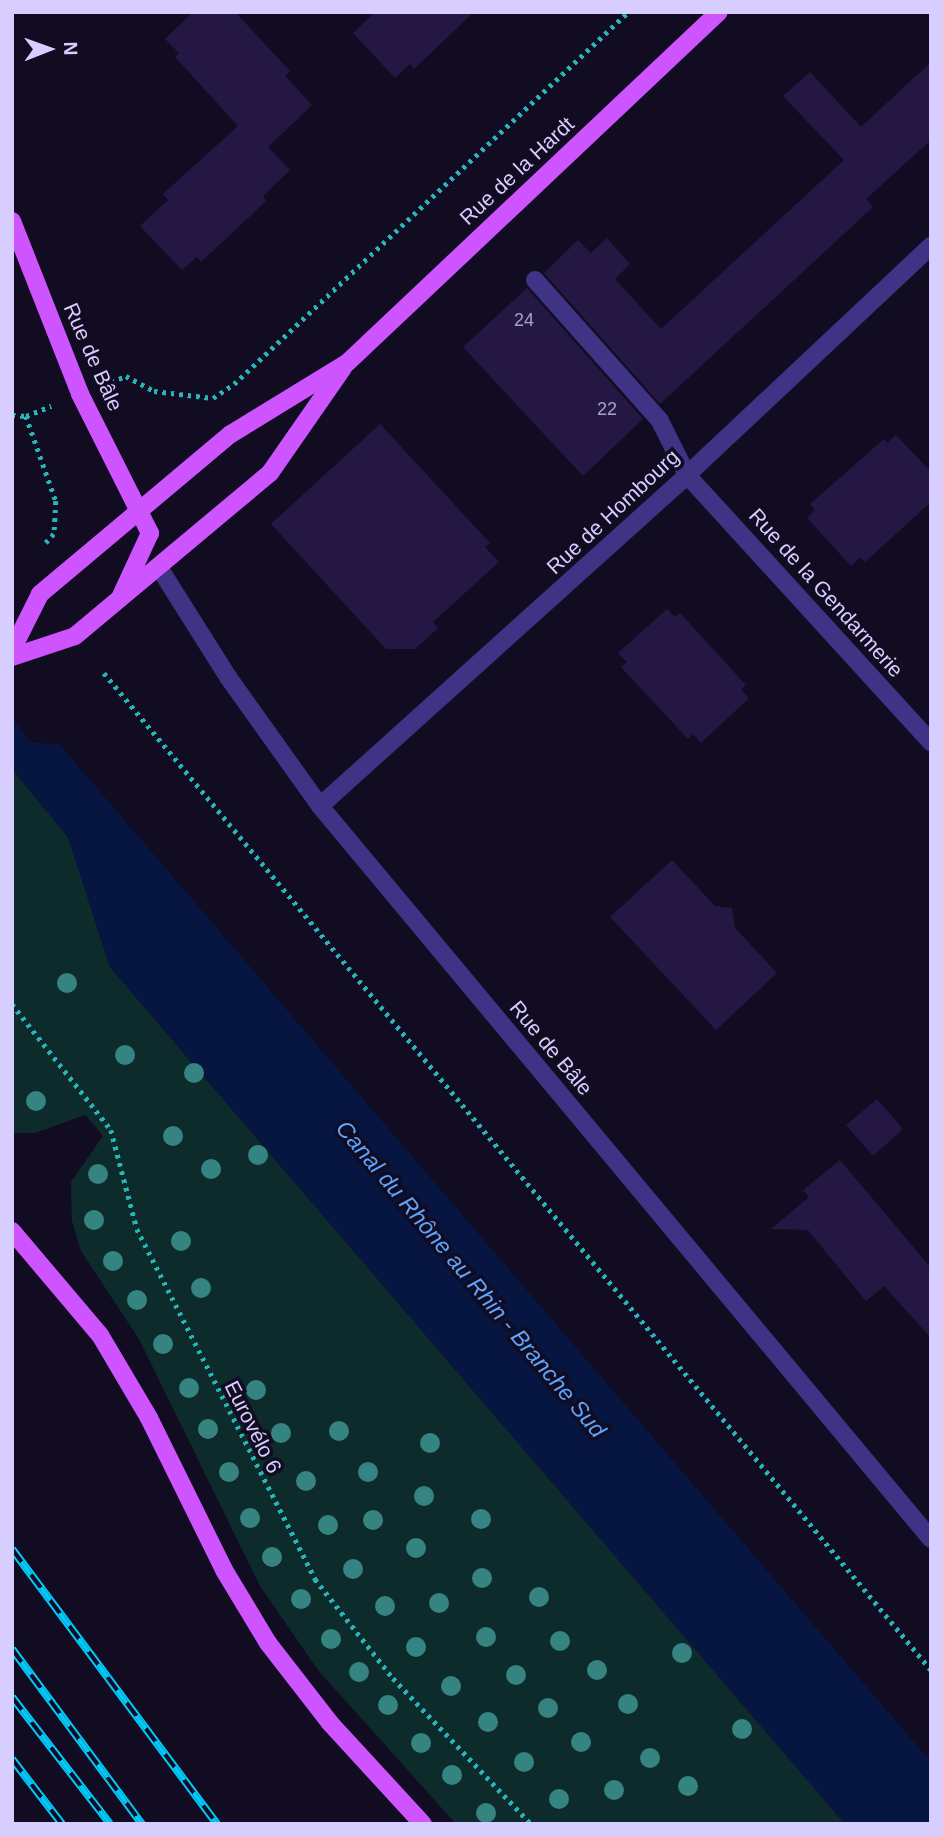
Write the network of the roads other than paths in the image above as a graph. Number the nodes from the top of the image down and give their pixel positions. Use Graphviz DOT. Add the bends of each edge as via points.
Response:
graph roads {
  1 [pos="719,12"];
  2 [pos="12,221"];
  3 [pos="931,246"];
  4 [pos="535,280"];
  5 [pos="347,363"];
  6 [pos="687,475"];
  7 [pos="141,507"];
  8 [pos="160,569"];
  9 [pos="119,601"];
  10 [pos="12,650"];
  11 [pos="12,657"];
  12 [pos="927,730"];
  13 [pos="320,806"];
  14 [pos="12,1231"];
  15 [pos="931,1539"];
  16 [pos="423,1824"];
  1 -- 5 [label="main road, Rue de la Hardt"];
  2 -- 7 [label="main road, Rue de Bâle" via="80,394"];
  3 -- 6 [label="street, Rue de Hombourg"];
  4 -- 6 [label="street, Rue de la Gendarmerie" via="660,421"];
  5 -- 7 [label="main road, Rue de la Hardt" via="231,435"];
  5 -- 8 [label="main road, Rue de la Hardt" via="270,473"];
  6 -- 12 [label="street, Rue de la Gendarmerie"];
  6 -- 13 [label="street, Rue de Hombourg"];
  7 -- 9 [label="main road, Rue de la Hardt" via="150,533"];
  7 -- 10 [label="main road, Rue de la Hardt" via="40,594"];
  8 -- 9 [label="main road, Rue de la Hardt"];
  8 -- 13 [label="street, Rue de Bâle" via="228,677"];
  9 -- 11 [label="main road, Rue de la Hardt" via="75,636"];
  13 -- 15 [label="street, Rue de Bâle"];
  14 -- 16 [label="main road" via="100,1335 149,1418 224,1570 268,1643 331,1723"];
}
